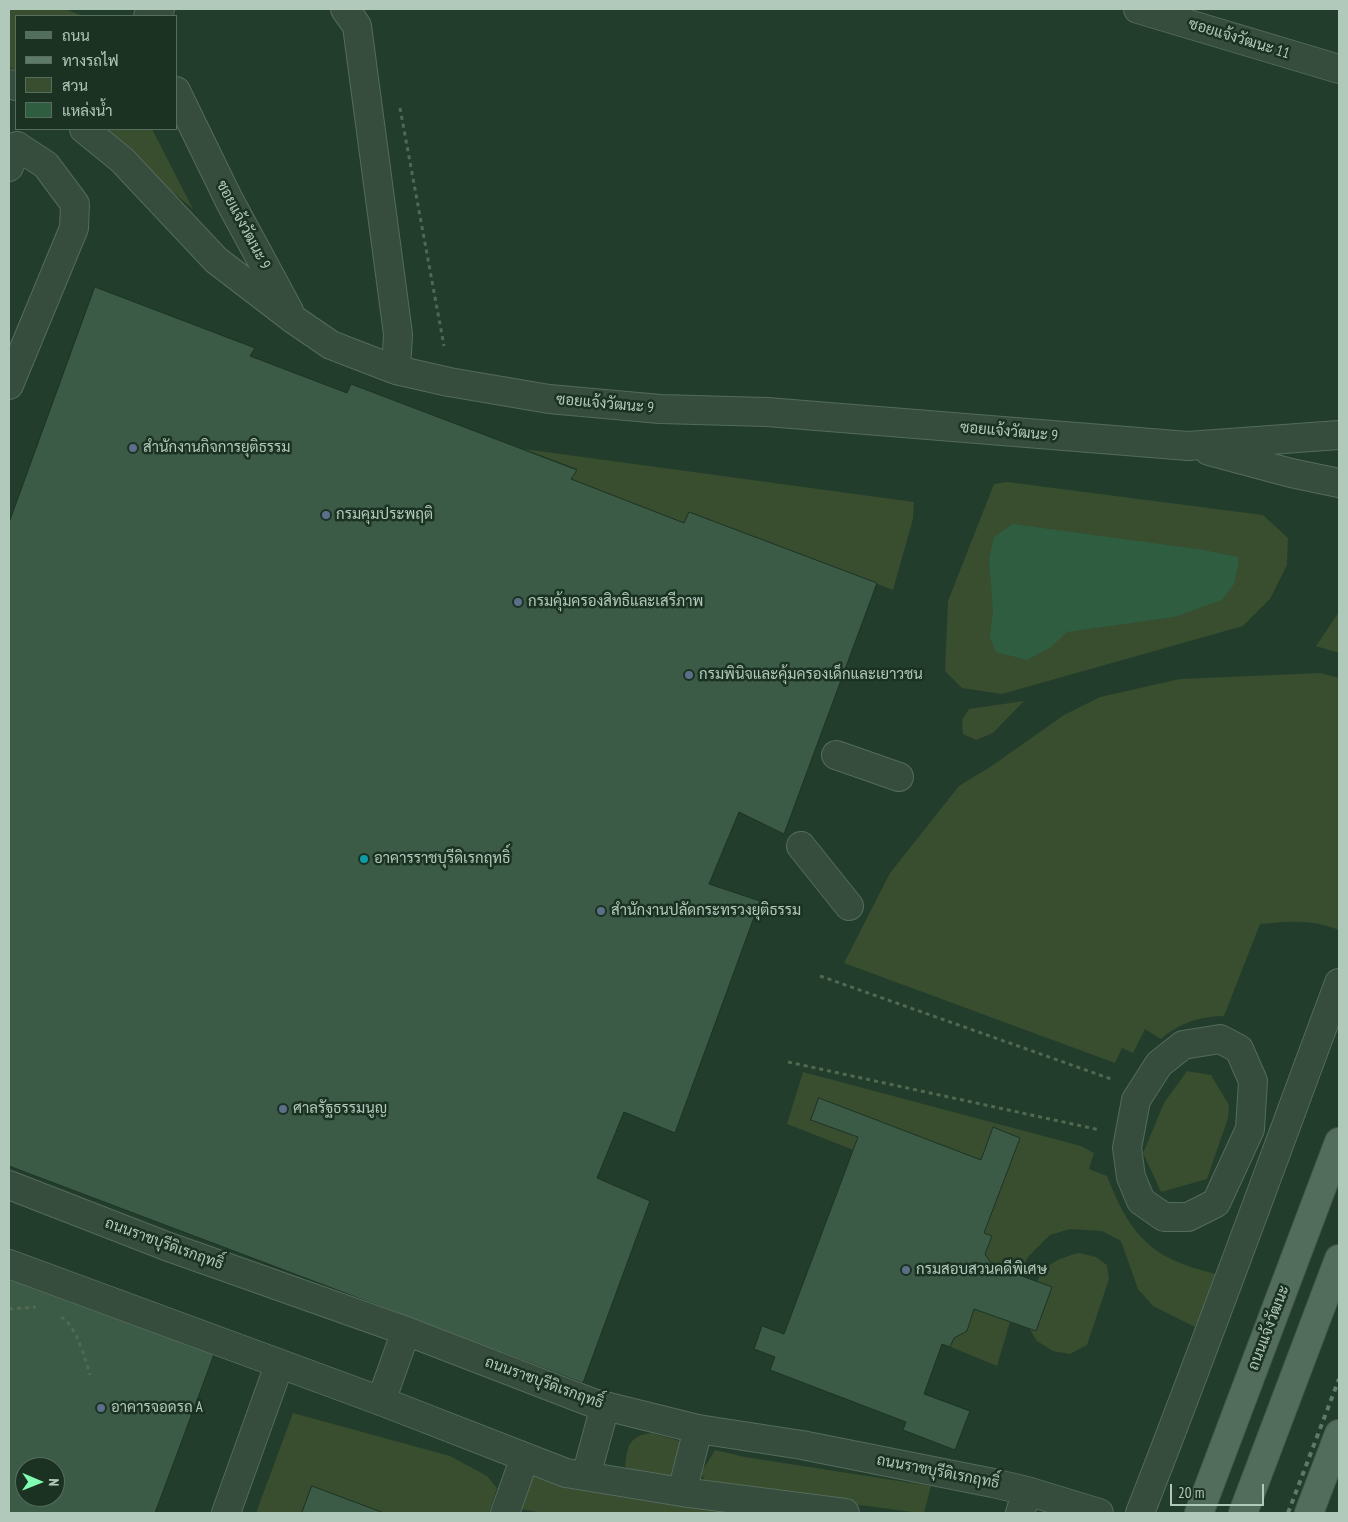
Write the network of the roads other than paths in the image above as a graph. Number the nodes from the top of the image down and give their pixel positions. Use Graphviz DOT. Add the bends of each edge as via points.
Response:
graph roads {
  1 [pos="345,9"];
  2 [pos="1138,9"];
  3 [pos="1339,69"];
  4 [pos="178,94"];
  5 [pos="85,130"];
  6 [pos="11,151"];
  7 [pos="293,319"];
  8 [pos="396,370"];
  9 [pos="9,385"];
  10 [pos="1339,434"];
  11 [pos="1188,446"];
  12 [pos="1339,483"];
  13 [pos="836,755"];
  14 [pos="899,777"];
  15 [pos="801,846"];
  16 [pos="849,906"];
  17 [pos="1339,983"];
  18 [pos="1142,1090"];
  19 [pos="1339,1142"];
  20 [pos="9,1185"];
  21 [pos="1339,1259"];
  22 [pos="9,1264"];
  23 [pos="406,1331"];
  24 [pos="279,1365"];
  25 [pos="381,1401"];
  26 [pos="605,1406"];
  27 [pos="698,1429"];
  28 [pos="1339,1434"];
  29 [pos="525,1457"];
  30 [pos="586,1476"];
  31 [pos="682,1492"];
  32 [pos="1024,1502"];
  33 [pos="226,1513"];
  34 [pos="505,1513"];
  35 [pos="845,1513"];
  36 [pos="1100,1513"];
  37 [pos="1140,1513"];
  38 [pos="1199,1513"];
  39 [pos="1244,1513"];
  40 [pos="1309,1513"];
  1 -- 8 [label="street" via="357,26 398,334"];
  2 -- 3 [label="street, ซอยแจ้งวัฒนะ 11"];
  4 -- 7 [label="street, ซอยแจ้งวัฒนะ 9" via="229,200"];
  5 -- 7 [label="street" via="122,160 216,260"];
  6 -- 9 [label="street" via="46,165 75,204 74,228"];
  7 -- 8 [label="street, ซอยแจ้งวัฒนะ 9" via="331,345"];
  8 -- 11 [label="street, ซอยแจ้งวัฒนะ 9" via="548,399 660,409 766,412"];
  10 -- 11 [label="street, ซอยแจ้งวัฒนะ 9"];
  11 -- 12 [label="street, ซอยแจ้งวัฒนะ 9"];
  13 -- 14 [label="street"];
  15 -- 16 [label="street"];
  17 -- 37 [label="street"];
  18 -- 18 [label="street" via="1136,1100 1127,1148 1131,1177 1141,1201 1164,1217 1188,1217 1216,1203 1250,1129 1253,1082 1239,1049 1220,1040 1183,1045 1158,1064"];
  19 -- 38 [label="main road, ถนนแจ้งวัฒนะ"];
  20 -- 23 [label="street, ถนนราชบุรีดิเรกฤทธิ์" via="166,1246"];
  21 -- 39 [label="main road"];
  22 -- 24 [label="street"];
  23 -- 25 [label="street"];
  23 -- 26 [label="street, ถนนราชบุรีดิเรกฤทธิ์"];
  24 -- 25 [label="street"];
  24 -- 33 [label="street"];
  25 -- 29 [label="street"];
  26 -- 27 [label="street, ถนนราชบุรีดิเรกฤทธิ์"];
  26 -- 30 [label="street"];
  27 -- 31 [label="street"];
  27 -- 32 [label="street, ถนนราชบุรีดิเรกฤทธิ์" via="802,1445"];
  28 -- 40 [label="main road"];
  29 -- 30 [label="street" via="566,1473"];
  29 -- 34 [label="street"];
  30 -- 31 [label="street"];
  31 -- 35 [label="street"];
  32 -- 36 [label="street, ถนนราชบุรีดิเรกฤทธิ์"];
}
